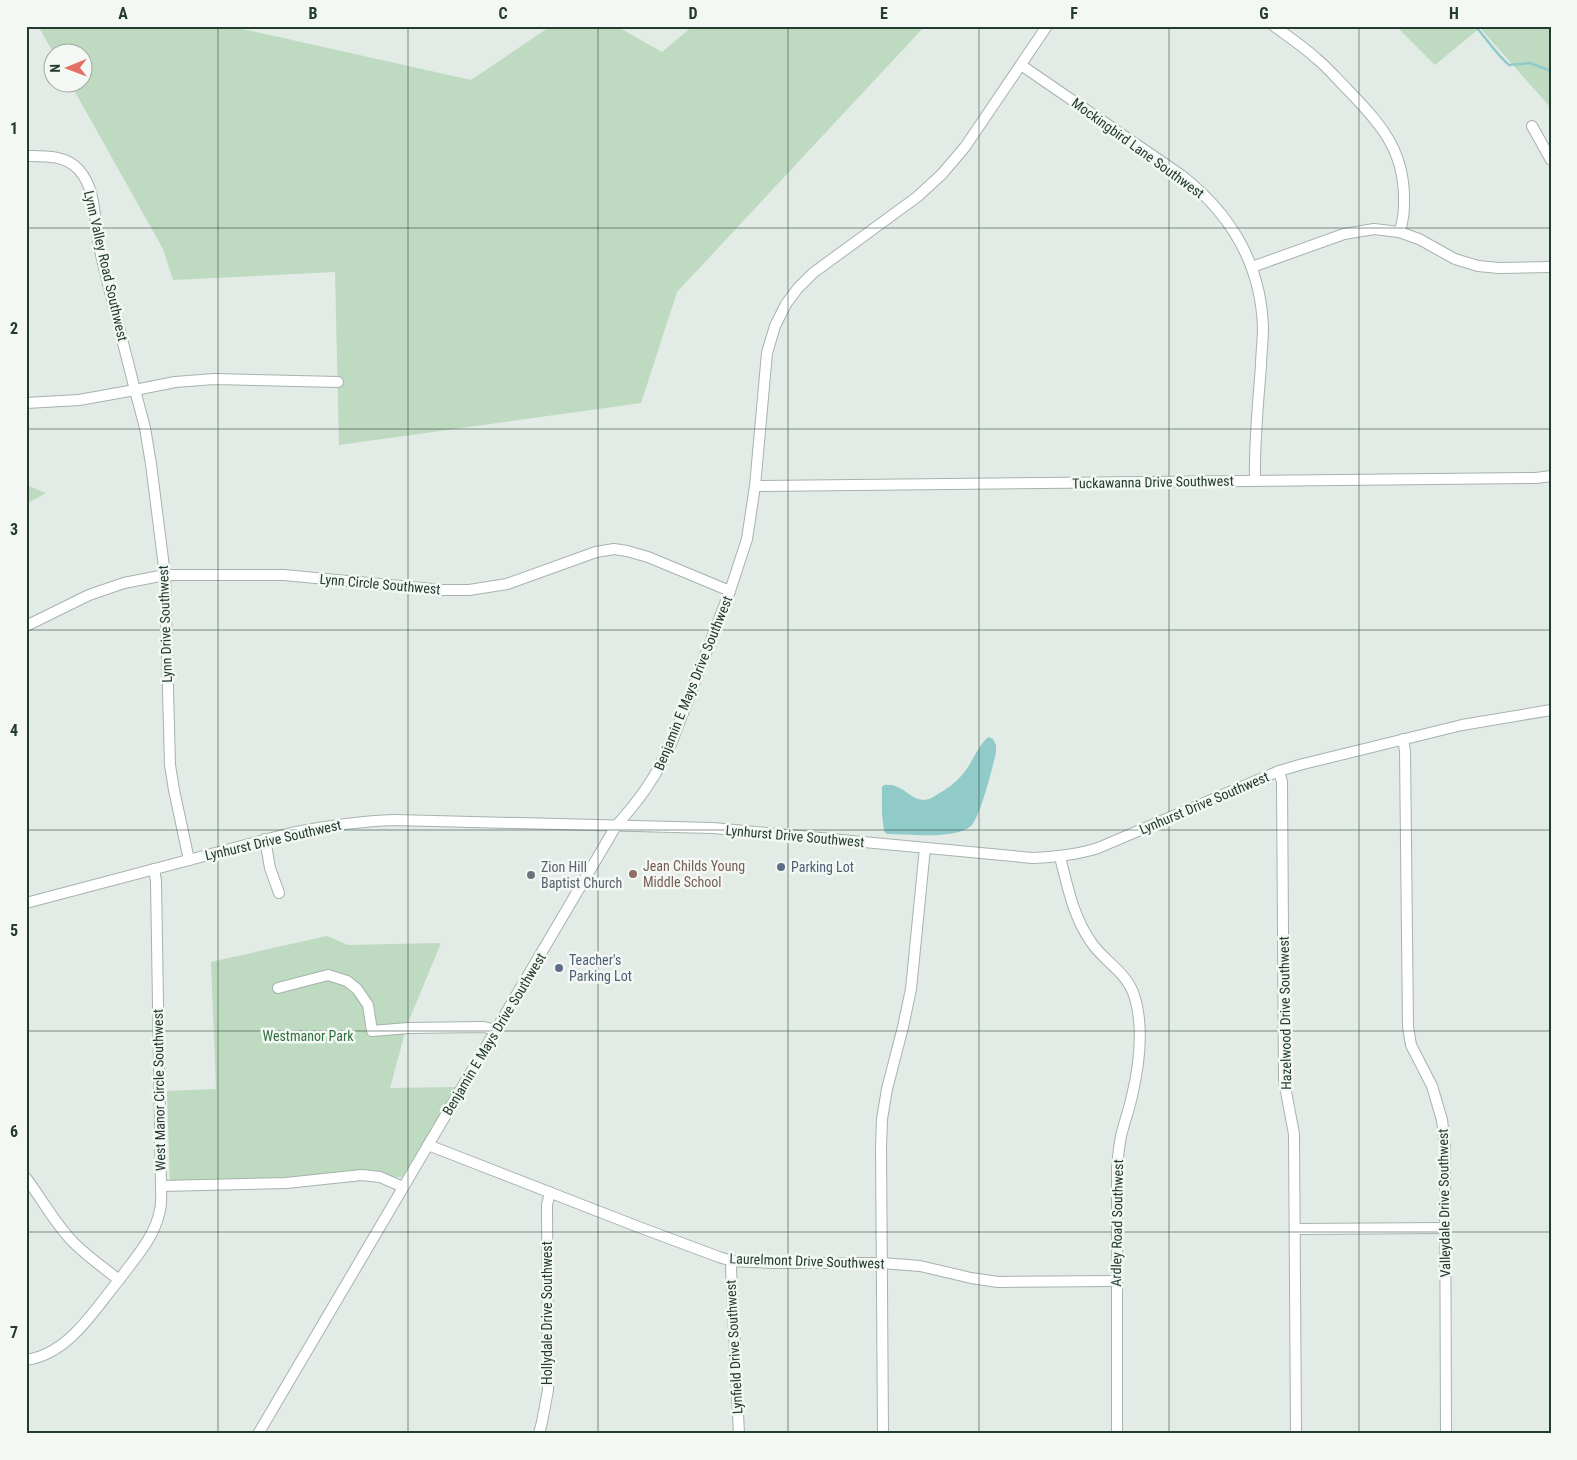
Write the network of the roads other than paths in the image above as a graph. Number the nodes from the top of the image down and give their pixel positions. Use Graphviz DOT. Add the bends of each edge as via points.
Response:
graph roads {
  1 [pos="1047,26"];
  2 [pos="1274,26"];
  3 [pos="1022,65"];
  4 [pos="1532,126"];
  5 [pos="26,156"];
  6 [pos="1551,160"];
  7 [pos="1399,232"];
  8 [pos="1252,267"];
  9 [pos="1551,267"];
  10 [pos="338,382"];
  11 [pos="135,390"];
  12 [pos="26,403"];
  13 [pos="1551,476"];
  14 [pos="1255,481"];
  15 [pos="756,486"];
  16 [pos="165,575"];
  17 [pos="730,591"];
  18 [pos="26,626"];
  19 [pos="1551,710"];
  20 [pos="1402,739"];
  21 [pos="1279,771"];
  22 [pos="616,826"];
  23 [pos="265,839"];
  24 [pos="924,848"];
  25 [pos="1060,857"];
  26 [pos="189,860"];
  27 [pos="154,869"];
  28 [pos="279,893"];
  29 [pos="26,903"];
  30 [pos="278,988"];
  31 [pos="496,1030"];
  32 [pos="428,1145"];
  33 [pos="26,1178"];
  34 [pos="161,1186"];
  35 [pos="403,1187"];
  36 [pos="550,1192"];
  37 [pos="1445,1228"];
  38 [pos="1295,1229"];
  39 [pos="732,1261"];
  40 [pos="882,1262"];
  41 [pos="119,1280"];
  42 [pos="1116,1281"];
  43 [pos="26,1360"];
  44 [pos="258,1434"];
  45 [pos="539,1434"];
  46 [pos="739,1434"];
  47 [pos="883,1434"];
  48 [pos="1117,1434"];
  49 [pos="1296,1434"];
  50 [pos="1446,1434"];
  1 -- 3 [label="street, Benjamin E Mays Drive Southwest"];
  2 -- 7 [label="street" via="1318,60 1384,130 1400,165 1404,188 1404,215"];
  3 -- 8 [label="street, Mockingbird Lane Southwest" via="1199,189 1229,224"];
  3 -- 15 [label="street, Benjamin E Mays Drive Southwest" via="965,147 942,174 813,273 786,304 767,353"];
  4 -- 6 [label="street"];
  5 -- 11 [label="street, Lynn Valley Road Southwest" via="52,156 66,160 86,179"];
  7 -- 8 [label="street" via="1374,229 1344,234"];
  7 -- 9 [label="street" via="1455,259 1478,266"];
  8 -- 14 [label="street, Mockingbird Lane Southwest" via="1263,328"];
  10 -- 11 [label="street" via="214,379"];
  11 -- 12 [label="street" via="79,400"];
  11 -- 16 [label="street, Lynn Drive Southwest" via="151,464"];
  13 -- 14 [label="street, Tuckawanna Drive Southwest"];
  14 -- 15 [label="street, Tuckawanna Drive Southwest"];
  15 -- 17 [label="street, Benjamin E Mays Drive Southwest" via="747,540"];
  16 -- 17 [label="street, Lynn Circle Southwest" via="284,575 468,590 507,584 596,552 614,549 648,557"];
  16 -- 18 [label="street, Lynn Circle Southwest" via="124,582"];
  16 -- 26 [label="street, Lynn Drive Southwest" via="170,765"];
  17 -- 22 [label="street, Benjamin E Mays Drive Southwest" via="660,767 645,792"];
  19 -- 20 [label="street, Lynhurst Drive Southwest"];
  20 -- 21 [label="street, Lynhurst Drive Southwest"];
  20 -- 37 [label="street, Valleydale Drive Southwest" via="1405,751 1408,1027 1411,1045 1432,1086 1442,1120"];
  21 -- 25 [label="street, Lynhurst Drive Southwest" via="1098,848"];
  21 -- 38 [label="street, Hazelwood Drive Southwest" via="1282,782 1284,1081 1294,1134"];
  22 -- 23 [label="street, Lynhurst Drive Southwest" via="360,821"];
  22 -- 24 [label="street, Lynhurst Drive Southwest" via="713,828"];
  22 -- 31 [label="street, Benjamin E Mays Drive Southwest"];
  23 -- 26 [label="street, Lynhurst Drive Southwest"];
  23 -- 28 [label="street"];
  24 -- 25 [label="street, Lynhurst Drive Southwest" via="1033,858"];
  24 -- 40 [label="street" via="911,989 882,1119"];
  25 -- 42 [label="street, Ardley Road Southwest" via="1079,924 1092,944 1126,980 1135,996 1139,1017 1136,1073 1117,1166"];
  26 -- 27 [label="street, Lynhurst Drive Southwest"];
  27 -- 29 [label="street, Lynhurst Drive Southwest"];
  27 -- 34 [label="street, West Manor Circle Southwest"];
  30 -- 31 [label="street" via="328,975 347,981 368,1005 372,1031 484,1027"];
  31 -- 32 [label="street, Benjamin E Mays Drive Southwest"];
  32 -- 35 [label="street, Benjamin E Mays Drive Southwest"];
  32 -- 36 [label="street, Laurelmont Drive Southwest"];
  33 -- 41 [label="street" via="73,1242"];
  34 -- 35 [label="street, West Manor Circle Southwest" via="286,1183 362,1175 380,1177"];
  34 -- 41 [label="street" via="160,1209 154,1229"];
  35 -- 44 [label="street, Benjamin E Mays Drive Southwest"];
  36 -- 39 [label="street, Laurelmont Drive Southwest"];
  36 -- 45 [label="street, Hollydale Drive Southwest" via="547,1205 548,1390"];
  37 -- 38 [label="street"];
  37 -- 50 [label="street, Valleydale Drive Southwest"];
  38 -- 49 [label="street, Hazelwood Drive Southwest"];
  39 -- 40 [label="street, Laurelmont Drive Southwest"];
  39 -- 46 [label="street, Lynfield Drive Southwest"];
  40 -- 42 [label="street, Laurelmont Drive Southwest" via="920,1266 998,1282"];
  40 -- 47 [label="street"];
  41 -- 43 [label="street" via="76,1333 48,1353"];
  42 -- 48 [label="street, Ardley Road Southwest"];
}
